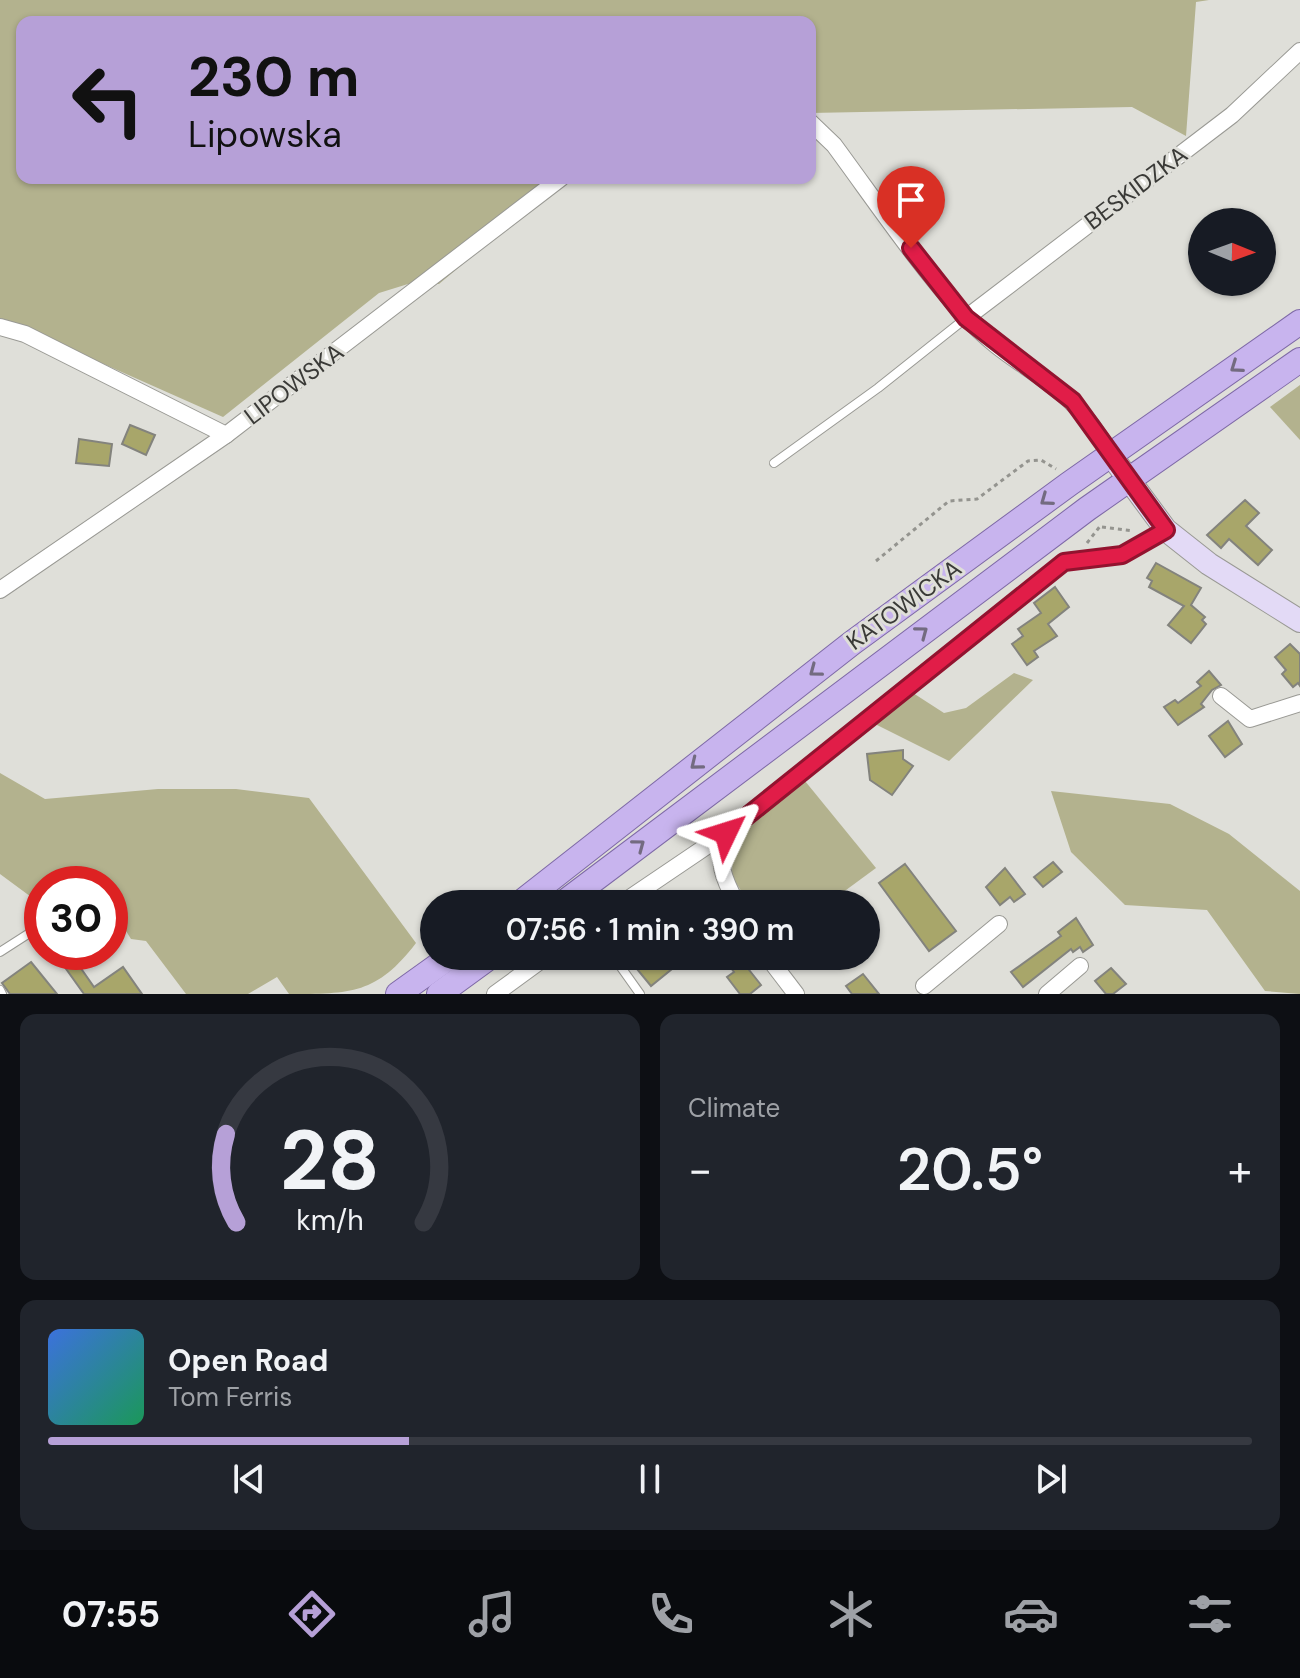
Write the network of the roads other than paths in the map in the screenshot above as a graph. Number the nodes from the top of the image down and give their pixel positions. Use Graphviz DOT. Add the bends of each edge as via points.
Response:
graph roads {
  1 [pos="1300,51"];
  2 [pos="816,128"];
  3 [pos="553,184"];
  4 [pos="966,318"];
  5 [pos="1300,322"];
  6 [pos="0,327"];
  7 [pos="1300,360"];
  8 [pos="226,435"];
  9 [pos="1110,454"];
  10 [pos="774,463"];
  11 [pos="1127,481"];
  12 [pos="1166,530"];
  13 [pos="0,590"];
  14 [pos="1300,621"];
  15 [pos="1221,696"];
  16 [pos="1300,703"];
  17 [pos="726,833"];
  18 [pos="537,890"];
  19 [pos="581,890"];
  20 [pos="642,890"];
  21 [pos="730,890"];
  22 [pos="999,924"];
  23 [pos="24,937"];
  24 [pos="0,952"];
  25 [pos="1080,966"];
  26 [pos="431,970"];
  27 [pos="472,970"];
  28 [pos="528,970"];
  29 [pos="623,970"];
  30 [pos="778,970"];
  31 [pos="923,991"];
  32 [pos="398,994"];
  33 [pos="439,994"];
  34 [pos="495,994"];
  35 [pos="640,994"];
  36 [pos="796,994"];
  37 [pos="1047,994"];
  1 -- 4 [label="street, BESKIDZKA" via="1232,115"];
  2 -- 4 [label="street"];
  3 -- 8 [label="street, LIPOWSKA"];
  4 -- 9 [label="street" via="1073,401"];
  4 -- 10 [label="lane"];
  5 -- 9 [label="main road, KATOWICKA, one-way"];
  6 -- 8 [label="street, LIPOWSKA" via="25,334"];
  7 -- 11 [label="main road, KATOWICKA"];
  8 -- 13 [label="street"];
  9 -- 11 [label="street"];
  9 -- 18 [label="main road, KATOWICKA, one-way" via="756,715"];
  11 -- 12 [label="street"];
  19 -- 11 [label="main road, KATOWICKA, one-way"];
  12 -- 14 [label="street"];
  12 -- 17 [label="street" via="1122,555 1064,562"];
  15 -- 16 [label="street" via="1250,719"];
  17 -- 20 [label="street"];
  17 -- 21 [label="street" via="719,854"];
  22 -- 31 [label="street"];
  23 -- 24 [label="lane"];
  25 -- 37 [label="street"];
  26 -- 32 [label="main road"];
  27 -- 33 [label="main road"];
  28 -- 34 [label="street"];
  29 -- 35 [label="lane"];
  30 -- 36 [label="street"];
}
